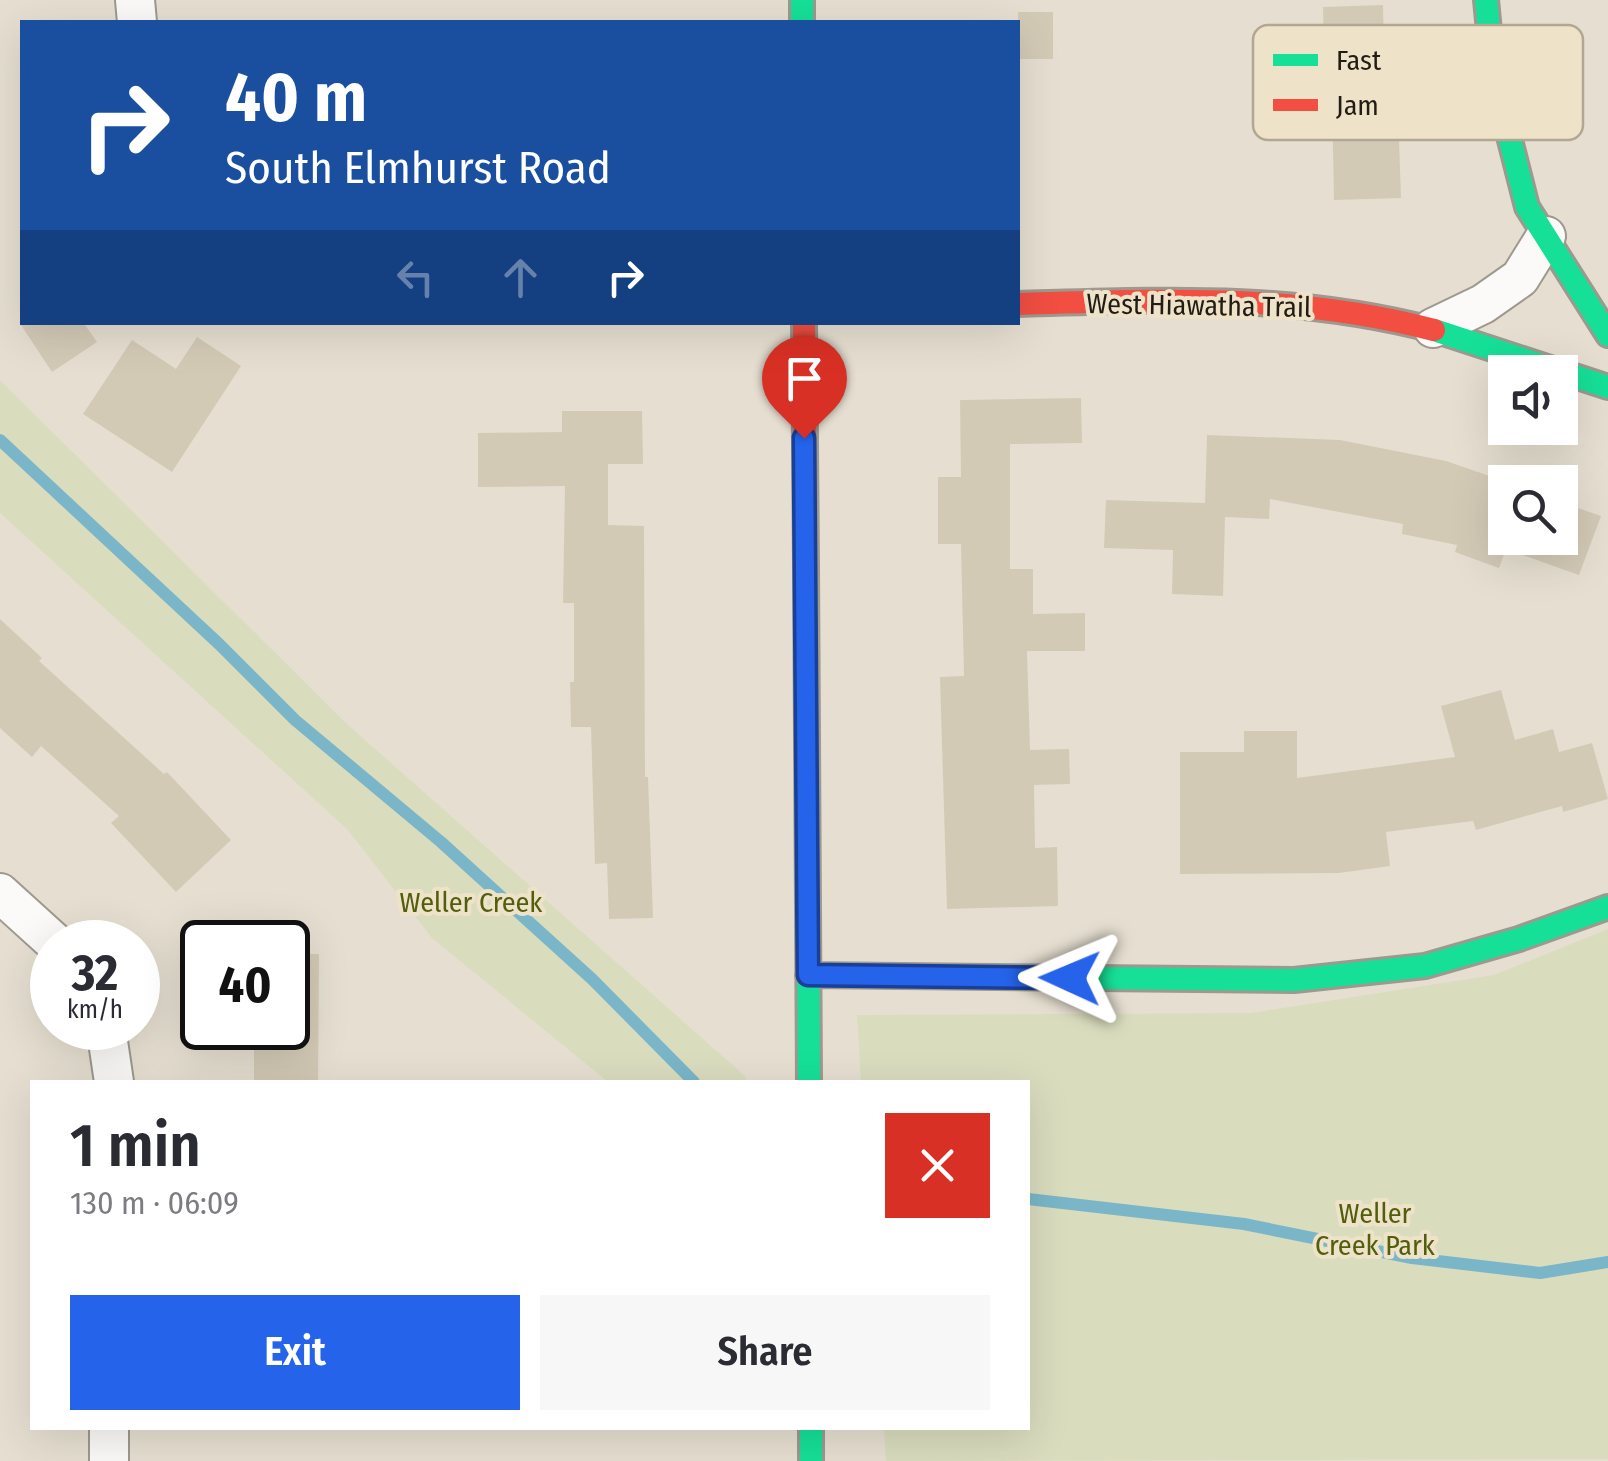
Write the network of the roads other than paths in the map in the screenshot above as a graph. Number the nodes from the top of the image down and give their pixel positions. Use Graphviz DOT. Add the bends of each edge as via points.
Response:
graph roads {
  1 [pos="1486,0"];
  2 [pos="1489,25"];
  3 [pos="1511,140"];
  4 [pos="1546,236"];
  5 [pos="1020,304"];
  6 [pos="804,325"];
  7 [pos="1433,328"];
  8 [pos="1608,335"];
  9 [pos="1608,387"];
  10 [pos="0,892"];
  11 [pos="1608,906"];
  12 [pos="30,920"];
  13 [pos="808,975"];
  14 [pos="109,1050"];
  15 [pos="114,1080"];
  16 [pos="809,1080"];
  17 [pos="109,1430"];
  18 [pos="811,1430"];
  19 [pos="109,1461"];
  20 [pos="811,1461"];
  1 -- 2 [label="street"];
  3 -- 4 [label="street" via="1528,207"];
  4 -- 7 [label="street" via="1520,278"];
  4 -- 8 [label="street"];
  5 -- 7 [label="street, West Hiawatha Trail" via="1242,300 1332,308"];
  6 -- 13 [label="street"];
  7 -- 9 [label="street, West Hiawatha Trail"];
  10 -- 12 [label="street"];
  11 -- 13 [label="street" via="1426,966 1294,980"];
  13 -- 16 [label="street"];
  14 -- 15 [label="street"];
  17 -- 19 [label="street"];
  18 -- 20 [label="street"];
}
